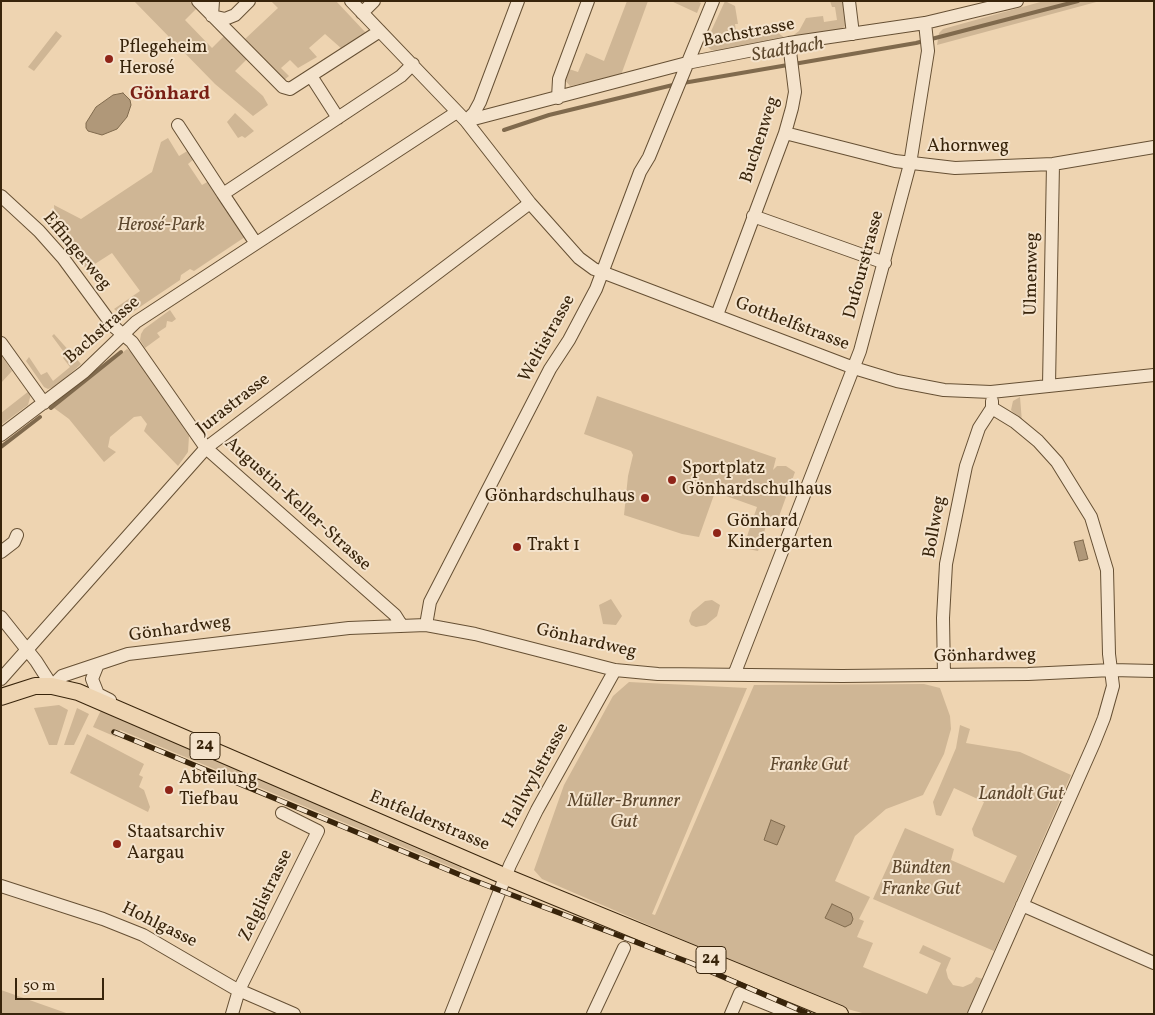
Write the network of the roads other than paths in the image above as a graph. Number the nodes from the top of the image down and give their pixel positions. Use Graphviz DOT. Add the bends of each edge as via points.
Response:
graph roads {
  1 [pos="198,1"];
  2 [pos="213,1"];
  3 [pos="249,1"];
  4 [pos="351,1"];
  5 [pos="374,1"];
  6 [pos="518,1"];
  7 [pos="588,1"];
  8 [pos="714,1"];
  9 [pos="849,1"];
  10 [pos="1017,1"];
  11 [pos="996,4"];
  12 [pos="362,13"];
  13 [pos="212,16"];
  14 [pos="926,29"];
  15 [pos="380,31"];
  16 [pos="853,34"];
  17 [pos="789,48"];
  18 [pos="413,64"];
  19 [pos="685,69"];
  20 [pos="311,76"];
  21 [pos="558,98"];
  22 [pos="462,117"];
  23 [pos="338,118"];
  24 [pos="178,125"];
  25 [pos="785,133"];
  26 [pos="1154,147"];
  27 [pos="910,164"];
  28 [pos="1053,164"];
  29 [pos="223,194"];
  30 [pos="1,196"];
  31 [pos="530,203"];
  32 [pos="754,216"];
  33 [pos="255,242"];
  34 [pos="885,263"];
  35 [pos="600,272"];
  36 [pos="717,316"];
  37 [pos="121,333"];
  38 [pos="1,343"];
  39 [pos="854,368"];
  40 [pos="1154,375"];
  41 [pos="1049,385"];
  42 [pos="991,392"];
  43 [pos="44,403"];
  44 [pos="992,408"];
  45 [pos="1,435"];
  46 [pos="206,448"];
  47 [pos="17,535"];
  48 [pos="1,552"];
  49 [pos="1,618"];
  50 [pos="426,625"];
  51 [pos="402,626"];
  52 [pos="27,649"];
  53 [pos="98,664"];
  54 [pos="615,670"];
  55 [pos="1112,670"];
  56 [pos="1154,671"];
  57 [pos="734,675"];
  58 [pos="944,675"];
  59 [pos="1,679"];
  60 [pos="52,686"];
  61 [pos="1,696"];
  62 [pos="119,708"];
  63 [pos="282,813"];
  64 [pos="504,876"];
  65 [pos="1,886"];
  66 [pos="1022,905"];
  67 [pos="624,948"];
  68 [pos="1154,963"];
  69 [pos="239,990"];
  70 [pos="232,1014"];
  71 [pos="294,1014"];
  72 [pos="451,1014"];
  73 [pos="593,1014"];
  74 [pos="731,1014"];
  75 [pos="792,1014"];
  76 [pos="840,1014"];
  77 [pos="974,1014"];
  1 -- 13 [label="street"];
  2 -- 13 [label="street"];
  3 -- 13 [label="street" via="235,15 225,19"];
  4 -- 12 [label="street, Gotthelfstrasse"];
  5 -- 12 [label="street"];
  6 -- 22 [label="street" via="480,102 474,113"];
  7 -- 21 [label="street" via="559,79"];
  8 -- 19 [label="street, Weltistrasse"];
  9 -- 16 [label="street"];
  10 -- 11 [label="street, Bachstrasse"];
  11 -- 14 [label="street, Bachstrasse"];
  12 -- 15 [label="street, Gotthelfstrasse"];
  13 -- 20 [label="street" via="283,87 290,88"];
  14 -- 16 [label="street, Bachstrasse"];
  14 -- 27 [label="street, Dufourstrasse" via="928,51"];
  15 -- 18 [label="street, Gotthelfstrasse"];
  15 -- 20 [label="street"];
  16 -- 17 [label="street, Bachstrasse"];
  17 -- 19 [label="street, Bachstrasse"];
  17 -- 25 [label="street, Buchenweg" via="795,92"];
  18 -- 22 [label="street, Gotthelfstrasse"];
  18 -- 23 [label="street" via="401,76"];
  19 -- 21 [label="street, Bachstrasse"];
  19 -- 35 [label="street, Weltistrasse"];
  20 -- 23 [label="street"];
  21 -- 22 [label="street, Bachstrasse" via="490,116"];
  22 -- 31 [label="street, Gotthelfstrasse"];
  22 -- 33 [label="street, Bachstrasse" via="436,124"];
  23 -- 29 [label="street"];
  24 -- 29 [label="street"];
  25 -- 27 [label="street, Ahornweg"];
  25 -- 32 [label="street, Buchenweg"];
  26 -- 28 [label="street, Ahornweg"];
  27 -- 28 [label="street, Ahornweg" via="955,168"];
  27 -- 34 [label="street, Dufourstrasse"];
  28 -- 41 [label="street, Ulmenweg"];
  29 -- 33 [label="street"];
  30 -- 37 [label="street, Effingerweg" via="64,258"];
  31 -- 35 [label="street, Gotthelfstrasse" via="578,258"];
  31 -- 46 [label="street, Jurastrasse"];
  32 -- 34 [label="street"];
  32 -- 36 [label="street, Buchenweg"];
  33 -- 37 [label="street, Bachstrasse"];
  34 -- 39 [label="street, Dufourstrasse"];
  35 -- 36 [label="street, Gotthelfstrasse"];
  35 -- 50 [label="street, Weltistrasse" via="570,340 550,369 430,602"];
  36 -- 39 [label="street, Gotthelfstrasse"];
  37 -- 43 [label="street, Bachstrasse" via="84,372"];
  37 -- 46 [label="street, Augustin-Keller-Strasse" via="132,342"];
  38 -- 43 [label="street"];
  39 -- 42 [label="street, Gotthelfstrasse" via="944,390"];
  39 -- 57 [label="street, Dufourstrasse"];
  40 -- 41 [label="street, Gotthelfstrasse"];
  41 -- 42 [label="street, Gotthelfstrasse"];
  42 -- 44 [label="street"];
  43 -- 45 [label="street, Bachstrasse"];
  44 -- 55 [label="street" via="1015,422 1050,455 1091,517 1106,570"];
  44 -- 58 [label="street, Bollweg" via="975,438 946,564"];
  46 -- 51 [label="street, Augustin-Keller-Strasse" via="395,616"];
  46 -- 52 [label="street, Jurastrasse"];
  47 -- 48 [label="street" via="14,542"];
  49 -- 52 [label="street"];
  50 -- 51 [label="street, Gönhardweg"];
  50 -- 54 [label="street, Gönhardweg" via="475,634"];
  51 -- 53 [label="street, Gönhardweg" via="349,628 198,644 128,654"];
  52 -- 59 [label="street, Jurastrasse"];
  52 -- 60 [label="street"];
  53 -- 60 [label="street, Gönhardweg" via="62,676"];
  53 -- 62 [label="street" via="92,679 98,694"];
  54 -- 57 [label="street, Gönhardweg"];
  54 -- 64 [label="street, Hallwylstrasse"];
  55 -- 56 [label="street, Gönhardweg"];
  55 -- 58 [label="street, Gönhardweg"];
  55 -- 66 [label="street" via="1113,686 1104,718"];
  57 -- 58 [label="street, Gönhardweg"];
  60 -- 61 [label="main road, Entfelderstrasse / 24" via="35,686"];
  60 -- 62 [label="main road, Entfelderstrasse / 24"];
  62 -- 64 [label="main road, Entfelderstrasse / 24"];
  63 -- 69 [label="street, Zelglistrasse" via="318,831"];
  64 -- 72 [label="street, Hallwylstrasse"];
  64 -- 76 [label="main road, Entfelderstrasse / 24"];
  65 -- 69 [label="street, Hohlgasse" via="143,935"];
  66 -- 68 [label="street"];
  66 -- 77 [label="street"];
  67 -- 73 [label="street"];
  69 -- 70 [label="street, Zelglistrasse"];
  69 -- 71 [label="street, Hohlgasse"];
  74 -- 75 [label="street" via="740,993"];
}
